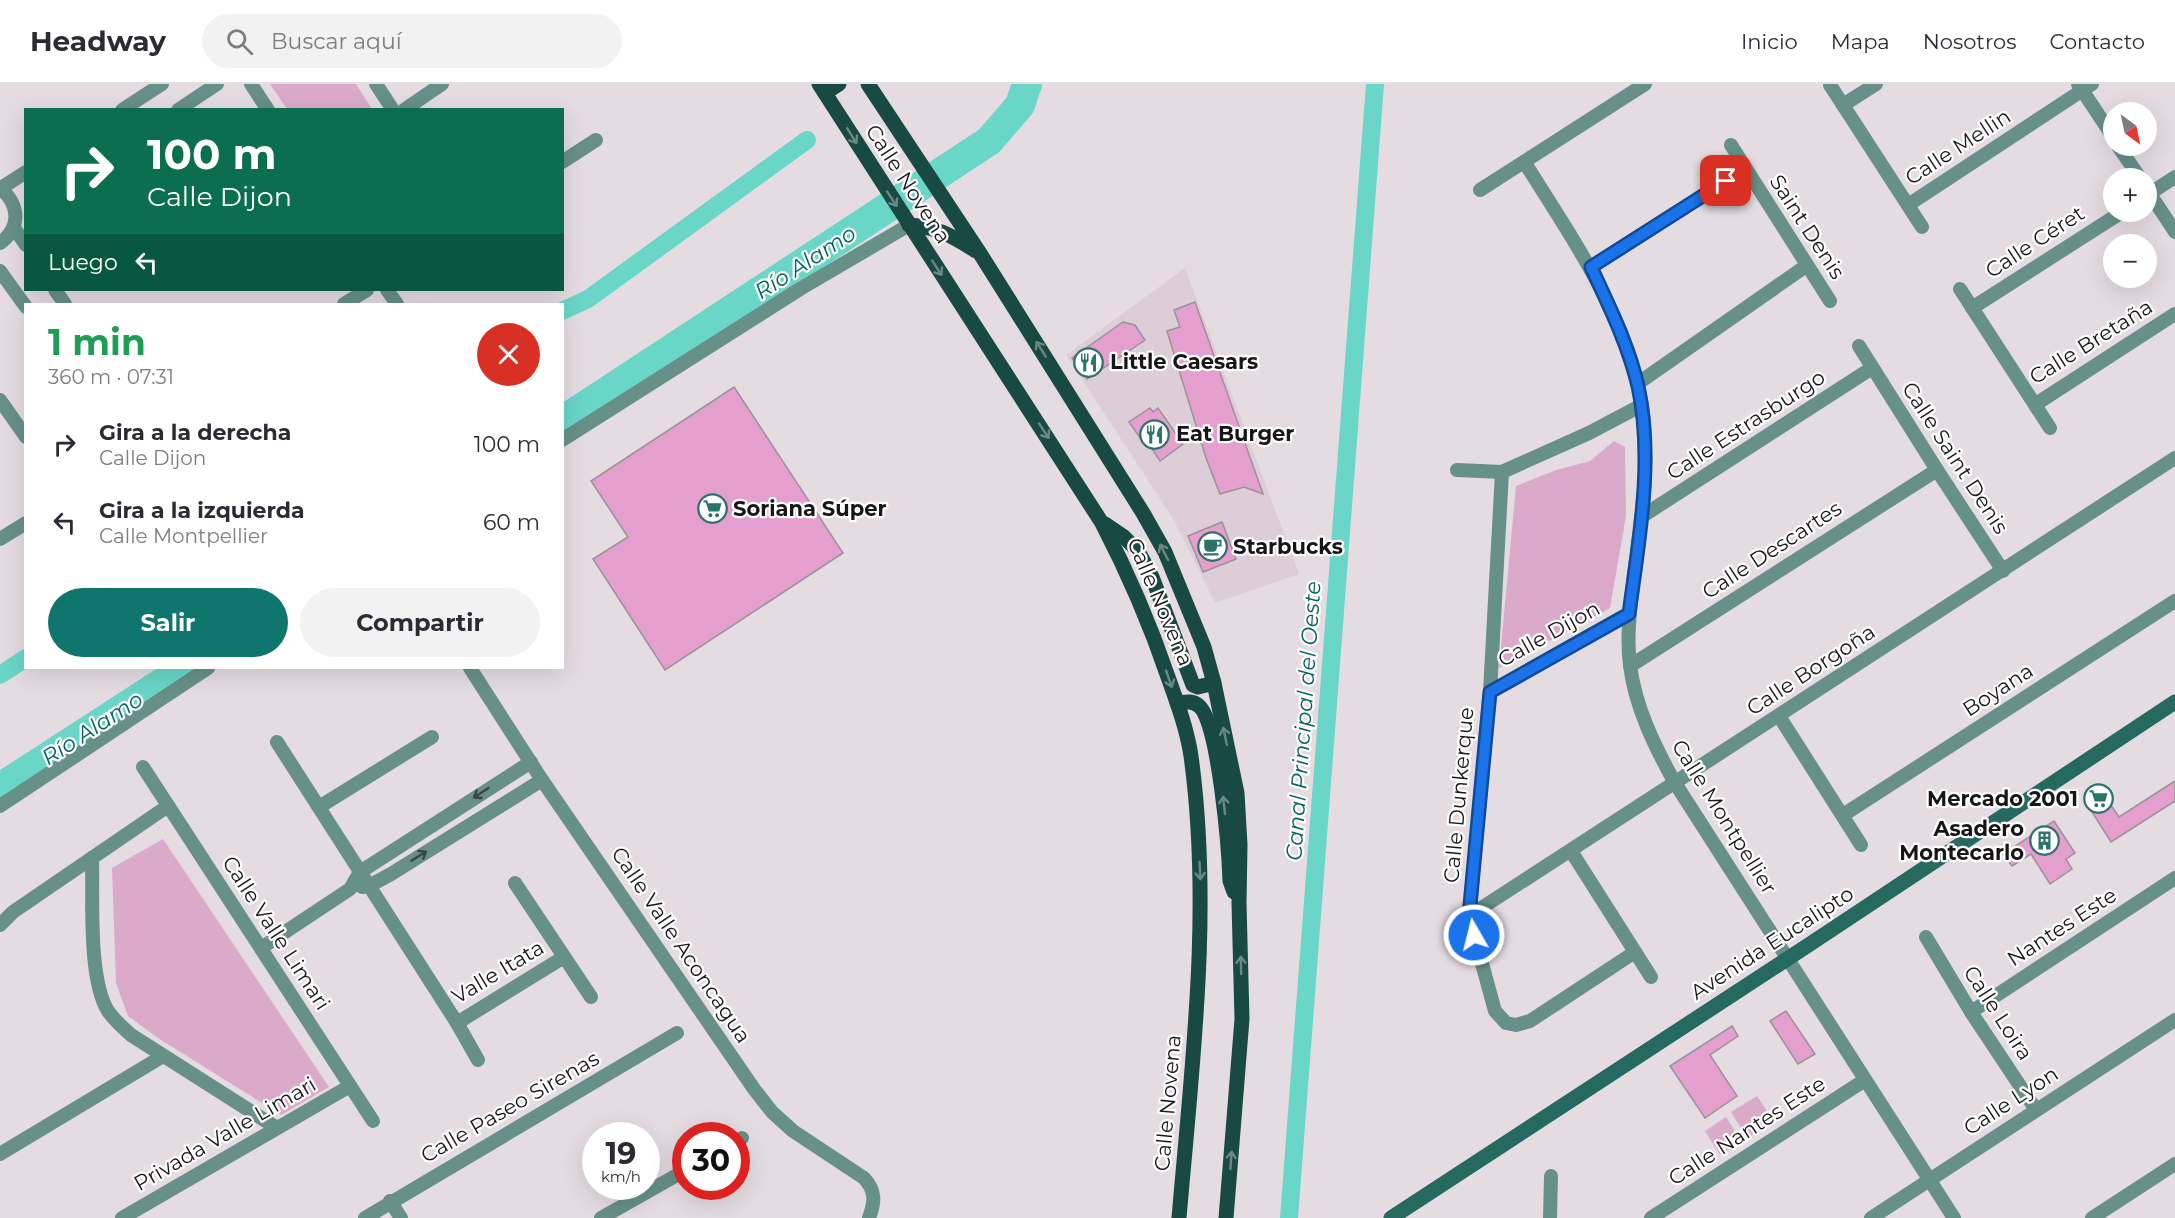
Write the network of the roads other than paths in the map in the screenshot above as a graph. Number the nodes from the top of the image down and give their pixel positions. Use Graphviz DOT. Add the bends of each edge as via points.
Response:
graph roads {
  1 [pos="162,84"];
  2 [pos="217,84"];
  3 [pos="251,84"];
  4 [pos="376,84"];
  5 [pos="442,84"];
  6 [pos="839,84"];
  7 [pos="868,84"];
  8 [pos="1646,84"];
  9 [pos="1876,84"];
  10 [pos="1830,85"];
  11 [pos="2084,86"];
  12 [pos="822,89"];
  13 [pos="1843,105"];
  14 [pos="125,108"];
  15 [pos="181,108"];
  16 [pos="267,108"];
  17 [pos="392,108"];
  18 [pos="407,108"];
  19 [pos="2103,119"];
  20 [pos="596,141"];
  21 [pos="1731,145"];
  22 [pos="564,161"];
  23 [pos="1525,163"];
  24 [pos="1745,169"];
  25 [pos="24,173"];
  26 [pos="2175,177"];
  27 [pos="2157,187"];
  28 [pos="0,188"];
  29 [pos="1480,190"];
  30 [pos="1908,205"];
  31 [pos="2157,205"];
  32 [pos="19,217"];
  33 [pos="907,222"];
  34 [pos="2106,222"];
  35 [pos="1922,227"];
  36 [pos="2175,231"];
  37 [pos="24,237"];
  38 [pos="0,243"];
  39 [pos="981,255"];
  40 [pos="1806,266"];
  41 [pos="1591,267"];
  42 [pos="0,271"];
  43 [pos="1960,289"];
  44 [pos="365,291"];
  45 [pos="1830,301"];
  46 [pos="346,303"];
  47 [pos="24,304"];
  48 [pos="1972,308"];
  49 [pos="2175,314"];
  50 [pos="1859,346"];
  51 [pos="1872,369"];
  52 [pos="1637,384"];
  53 [pos="0,400"];
  54 [pos="2036,404"];
  55 [pos="1641,405"];
  56 [pos="2050,428"];
  57 [pos="24,434"];
  58 [pos="564,439"];
  59 [pos="2175,458"];
  60 [pos="1457,470"];
  61 [pos="1937,470"];
  62 [pos="1502,472"];
  63 [pos="1641,517"];
  64 [pos="1102,523"];
  65 [pos="24,524"];
  66 [pos="0,539"];
  67 [pos="2004,571"];
  68 [pos="2175,602"];
  69 [pos="1629,614"];
  70 [pos="1630,666"];
  71 [pos="206,669"];
  72 [pos="471,669"];
  73 [pos="1214,683"];
  74 [pos="1490,692"];
  75 [pos="2175,702"];
  76 [pos="1177,703"];
  77 [pos="1779,716"];
  78 [pos="432,737"];
  79 [pos="278,742"];
  80 [pos="531,762"];
  81 [pos="143,767"];
  82 [pos="543,780"];
  83 [pos="1675,783"];
  84 [pos="0,806"];
  85 [pos="168,806"];
  86 [pos="319,807"];
  87 [pos="1843,815"];
  88 [pos="1861,845"];
  89 [pos="1571,850"];
  90 [pos="92,858"];
  91 [pos="360,872"];
  92 [pos="2175,878"];
  93 [pos="515,884"];
  94 [pos="369,886"];
  95 [pos="350,889"];
  96 [pos="1239,903"];
  97 [pos="1469,916"];
  98 [pos="0,925"];
  99 [pos="1926,937"];
  100 [pos="261,948"];
  101 [pos="1635,952"];
  102 [pos="564,957"];
  103 [pos="1787,959"];
  104 [pos="1651,976"];
  105 [pos="591,997"];
  106 [pos="1971,1012"];
  107 [pos="2175,1020"];
  108 [pos="457,1023"];
  109 [pos="677,1033"];
  110 [pos="162,1056"];
  111 [pos="478,1060"];
  112 [pos="1865,1080"];
  113 [pos="350,1086"];
  114 [pos="2036,1110"];
  115 [pos="373,1121"];
  116 [pos="277,1128"];
  117 [pos="0,1154"];
  118 [pos="2175,1164"];
  119 [pos="1551,1176"];
  120 [pos="672,1178"];
  121 [pos="1930,1180"];
  122 [pos="390,1201"];
  123 [pos="122,1218"];
  124 [pos="365,1218"];
  125 [pos="401,1218"];
  126 [pos="601,1218"];
  127 [pos="869,1218"];
  128 [pos="1179,1218"];
  129 [pos="1226,1218"];
  130 [pos="1391,1218"];
  131 [pos="1550,1218"];
  132 [pos="1651,1218"];
  133 [pos="1871,1218"];
  134 [pos="1954,1218"];
  135 [pos="2092,1218"];
  1 -- 14 [label="street"];
  2 -- 15 [label="street"];
  3 -- 16 [label="street"];
  4 -- 17 [label="street"];
  5 -- 18 [label="street"];
  6 -- 12 [label="main road"];
  7 -- 39 [label="main road, Calle Novena"];
  8 -- 23 [label="street"];
  9 -- 13 [label="street"];
  10 -- 13 [label="street"];
  11 -- 19 [label="street"];
  11 -- 30 [label="street, Calle Mellin"];
  12 -- 33 [label="main road, Calle Novena, one-way"];
  13 -- 30 [label="street"];
  20 -- 22 [label="street"];
  21 -- 24 [label="street, Saint Denis"];
  23 -- 29 [label="street"];
  23 -- 41 [label="street, Calle Montpellier"];
  24 -- 40 [label="street, Saint Denis"];
  24 -- 41 [label="street"];
  25 -- 28 [label="street"];
  26 -- 27 [label="street"];
  28 -- 32 [label="street" via="9,196"];
  30 -- 35 [label="street"];
  31 -- 36 [label="street"];
  32 -- 37 [label="street"];
  32 -- 38 [label="street"];
  33 -- 39 [label="main road" via="936,228"];
  33 -- 58 [label="street"];
  33 -- 64 [label="main road, Calle Novena, one-way"];
  34 -- 48 [label="street, Calle Céret"];
  73 -- 39 [label="main road, Calle Novena, one-way" via="1204,647 1165,552"];
  40 -- 45 [label="street, Saint Denis"];
  40 -- 52 [label="street"];
  41 -- 52 [label="street, Calle Montpellier" via="1618,324"];
  42 -- 47 [label="street"];
  43 -- 48 [label="street, Calle Bretaña"];
  44 -- 46 [label="street"];
  48 -- 54 [label="street, Calle Bretaña"];
  49 -- 54 [label="street, Calle Bretaña"];
  50 -- 51 [label="street, Calle Saint Denis"];
  51 -- 61 [label="street, Calle Saint Denis"];
  51 -- 63 [label="street, Calle Estrasburgo"];
  52 -- 55 [label="street, Calle Montpellier"];
  53 -- 57 [label="street"];
  54 -- 56 [label="street"];
  55 -- 62 [label="street"];
  55 -- 63 [label="street, Calle Montpellier" via="1646,458"];
  59 -- 67 [label="street, Calle Borgoña"];
  60 -- 62 [label="street"];
  61 -- 67 [label="street, Calle Saint Denis"];
  61 -- 70 [label="street, Calle Descartes"];
  62 -- 74 [label="street, Calle Dunkerque"];
  63 -- 69 [label="street, Calle Montpellier"];
  64 -- 73 [label="main road" via="1138,551 1152,577 1193,684 1198,687"];
  64 -- 76 [label="main road, Calle Novena, one-way" via="1135,589"];
  65 -- 66 [label="street"];
  67 -- 77 [label="street, Calle Borgoña"];
  68 -- 87 [label="street, Boyana"];
  69 -- 70 [label="street, Calle Montpellier"];
  69 -- 74 [label="street, Calle Dijon"];
  70 -- 83 [label="street, Calle Montpellier" via="1652,739"];
  71 -- 84 [label="street"];
  72 -- 80 [label="street, Calle Valle Aconcagua"];
  96 -- 73 [label="main road, Calle Novena, one-way" via="1237,793"];
  74 -- 97 [label="street, Calle Dunkerque"];
  75 -- 103 [label="street, Avenida Eucalipto"];
  96 -- 76 [label="main road, one-way" via="1230,881 1224,801 1209,720 1201,707 1191,701"];
  76 -- 128 [label="main road, Calle Novena, one-way" via="1191,754 1201,874 1197,1003"];
  77 -- 83 [label="street, Calle Borgoña"];
  77 -- 87 [label="street"];
  78 -- 86 [label="street"];
  79 -- 86 [label="street, Valle Itata"];
  80 -- 82 [label="street, Calle Valle Aconcagua"];
  80 -- 91 [label="street, one-way"];
  81 -- 85 [label="street, Calle Valle Limari"];
  94 -- 82 [label="street, one-way"];
  82 -- 127 [label="street, Calle Valle Aconcagua" via="772,1112 870,1185 874,1205"];
  83 -- 89 [label="street, Calle Borgoña"];
  83 -- 103 [label="street, Calle Montpellier"];
  85 -- 90 [label="street"];
  85 -- 100 [label="street, Calle Valle Limari"];
  86 -- 91 [label="street, Valle Itata"];
  87 -- 88 [label="street"];
  89 -- 97 [label="street, Calle Borgoña"];
  89 -- 101 [label="street"];
  90 -- 98 [label="street"];
  90 -- 110 [label="street" via="100,993 117,1023"];
  91 -- 94 [label="street, Valle Itata"];
  91 -- 95 [label="street"];
  92 -- 106 [label="street, Nantes Este"];
  93 -- 102 [label="street, Valle Itata"];
  94 -- 95 [label="street"];
  94 -- 108 [label="street, Valle Itata"];
  95 -- 100 [label="street"];
  129 -- 96 [label="main road, Calle Novena, one-way" via="1242,1018"];
  97 -- 101 [label="street, Calle Dunkerque" via="1495,1011 1506,1023 1530,1021"];
  99 -- 106 [label="street, Calle Loira"];
  100 -- 113 [label="street, Calle Valle Limari"];
  101 -- 104 [label="street"];
  102 -- 105 [label="street"];
  102 -- 108 [label="street, Valle Itata"];
  103 -- 112 [label="street, Calle Montpellier"];
  103 -- 130 [label="street, Avenida Eucalipto"];
  106 -- 114 [label="street, Calle Loira"];
  107 -- 114 [label="street, Calle Lyon"];
  108 -- 111 [label="street"];
  109 -- 122 [label="street, Calle Paseo Sirenas"];
  110 -- 116 [label="street"];
  110 -- 117 [label="street"];
  112 -- 121 [label="street, Calle Montpellier"];
  112 -- 132 [label="street, Calle Nantes Este"];
  113 -- 115 [label="street, Calle Valle Limari"];
  113 -- 116 [label="street, Privada Valle Limari"];
  114 -- 121 [label="street, Calle Lyon"];
  116 -- 123 [label="street, Privada Valle Limari"];
  118 -- 135 [label="street"];
  119 -- 131 [label="street"];
  120 -- 126 [label="street"];
  121 -- 133 [label="street, Calle Lyon"];
  121 -- 134 [label="street, Calle Montpellier"];
  122 -- 124 [label="street, Calle Paseo Sirenas"];
  122 -- 125 [label="street"];
}
